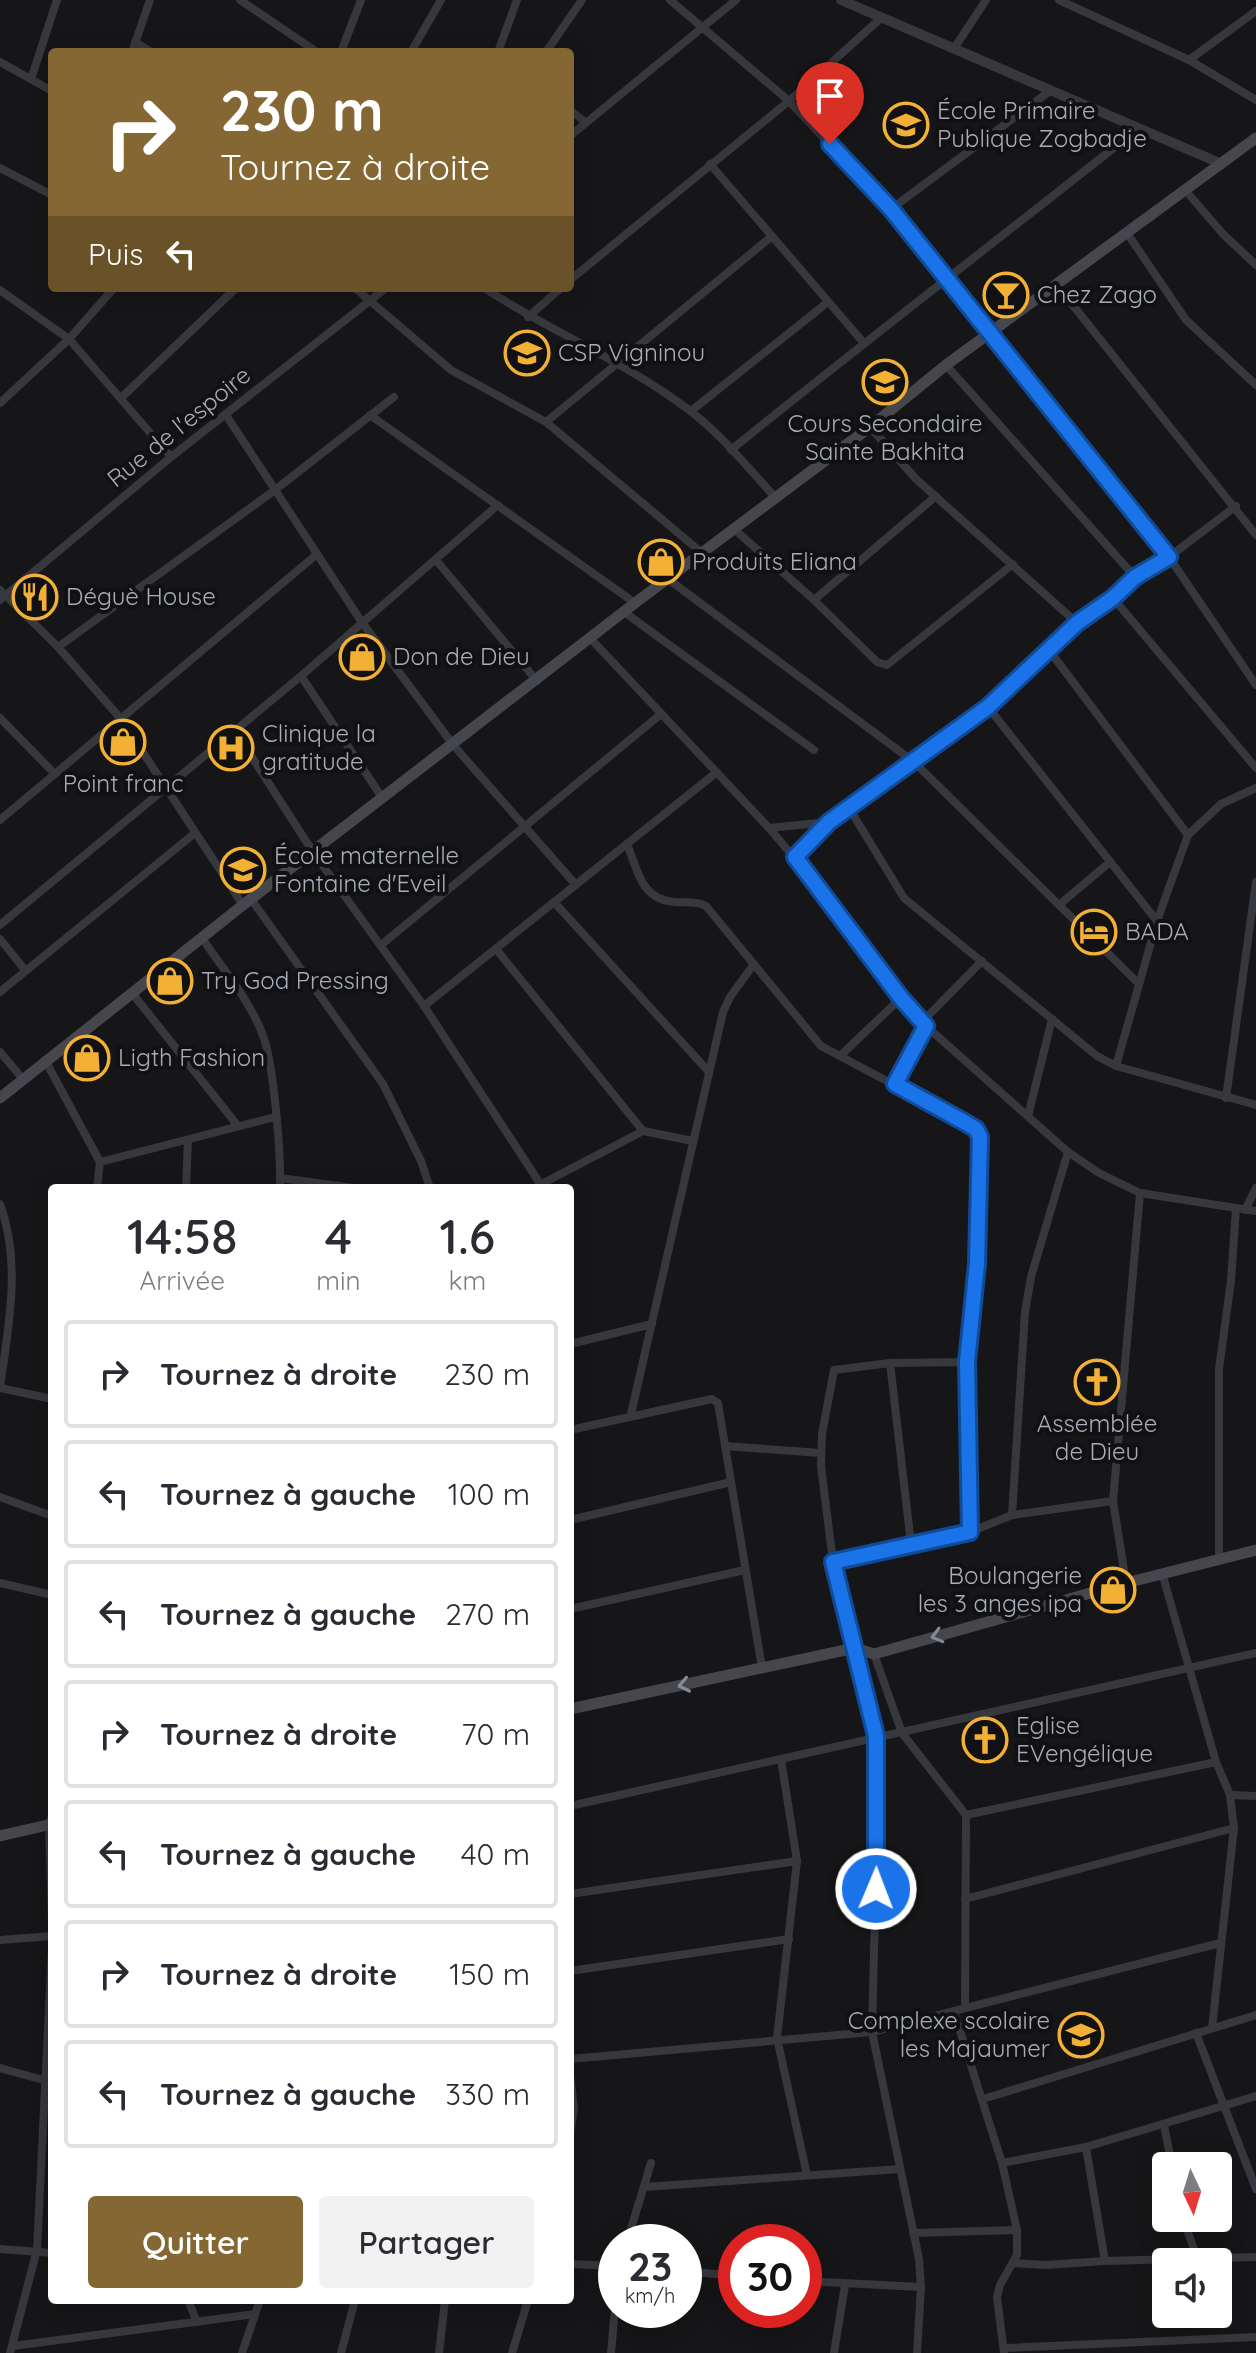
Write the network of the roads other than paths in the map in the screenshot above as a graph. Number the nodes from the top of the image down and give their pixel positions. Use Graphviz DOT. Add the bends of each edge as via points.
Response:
graph roads {
  1 [pos="57,0"];
  2 [pos="150,0"];
  3 [pos="240,0"];
  4 [pos="361,0"];
  5 [pos="441,0"];
  6 [pos="517,0"];
  7 [pos="582,0"];
  8 [pos="670,0"];
  9 [pos="736,0"];
  10 [pos="841,0"];
  11 [pos="986,0"];
  12 [pos="1059,0"];
  13 [pos="1256,11"];
  14 [pos="881,18"];
  15 [pos="700,28"];
  16 [pos="135,42"];
  17 [pos="955,47"];
  18 [pos="133,48"];
  19 [pos="145,48"];
  20 [pos="311,48"];
  21 [pos="343,48"];
  22 [pos="413,48"];
  23 [pos="499,48"];
  24 [pos="549,48"];
  25 [pos="1189,60"];
  26 [pos="0,62"];
  27 [pos="31,79"];
  28 [pos="48,89"];
  29 [pos="1050,91"];
  30 [pos="1256,100"];
  31 [pos="789,101"];
  32 [pos="574,113"];
  33 [pos="585,122"];
  34 [pos="1139,128"];
  35 [pos="574,132"];
  36 [pos="1256,138"];
  37 [pos="710,164"];
  38 [pos="1222,164"];
  39 [pos="0,168"];
  40 [pos="1186,191"];
  41 [pos="48,193"];
  42 [pos="891,209"];
  43 [pos="1127,233"];
  44 [pos="771,237"];
  45 [pos="1256,265"];
  46 [pos="574,277"];
  47 [pos="946,280"];
  48 [pos="1056,284"];
  49 [pos="0,290"];
  50 [pos="110,292"];
  51 [pos="232,292"];
  52 [pos="360,292"];
  53 [pos="381,292"];
  54 [pos="490,292"];
  55 [pos="556,292"];
  56 [pos="370,300"];
  57 [pos="828,302"];
  58 [pos="528,317"];
  59 [pos="991,331"];
  60 [pos="69,339"];
  61 [pos="863,342"];
  62 [pos="616,364"];
  63 [pos="946,365"];
  64 [pos="1256,385"];
  65 [pos="394,397"];
  66 [pos="121,398"];
  67 [pos="2,399"];
  68 [pos="691,411"];
  69 [pos="226,415"];
  70 [pos="370,415"];
  71 [pos="546,422"];
  72 [pos="870,427"];
  73 [pos="731,450"];
  74 [pos="171,457"];
  75 [pos="275,490"];
  76 [pos="936,496"];
  77 [pos="775,497"];
  78 [pos="498,505"];
  79 [pos="1236,506"];
  80 [pos="734,529"];
  81 [pos="1256,535"];
  82 [pos="702,553"];
  83 [pos="316,555"];
  84 [pos="1169,557"];
  85 [pos="436,560"];
  86 [pos="1013,564"];
  87 [pos="1135,577"];
  88 [pos="668,579"];
  89 [pos="2,596"];
  90 [pos="1113,598"];
  91 [pos="814,600"];
  92 [pos="635,603"];
  93 [pos="624,612"];
  94 [pos="361,621"];
  95 [pos="1077,623"];
  96 [pos="590,638"];
  97 [pos="58,647"];
  98 [pos="1049,650"];
  99 [pos="301,676"];
  100 [pos="537,681"];
  101 [pos="1256,685"];
  102 [pos="988,707"];
  103 [pos="661,714"];
  104 [pos="0,718"];
  105 [pos="121,719"];
  106 [pos="235,731"];
  107 [pos="454,746"];
  108 [pos="814,750"];
  109 [pos="914,762"];
  110 [pos="1256,768"];
  111 [pos="717,772"];
  112 [pos="55,774"];
  113 [pos="1256,788"];
  114 [pos="166,789"];
  115 [pos="383,799"];
  116 [pos="849,808"];
  117 [pos="0,820"];
  118 [pos="829,822"];
  119 [pos="525,826"];
  120 [pos="769,828"];
  121 [pos="195,833"];
  122 [pos="1188,835"];
  123 [pos="627,844"];
  124 [pos="313,852"];
  125 [pos="795,857"];
  126 [pos="1110,862"];
  127 [pos="1256,882"];
  128 [pos="576,885"];
  129 [pos="247,902"];
  130 [pos="554,902"];
  131 [pos="1059,905"];
  132 [pos="1157,921"];
  133 [pos="0,925"];
  134 [pos="202,938"];
  135 [pos="0,939"];
  136 [pos="381,945"];
  137 [pos="496,949"];
  138 [pos="982,961"];
  139 [pos="754,964"];
  140 [pos="25,970"];
  141 [pos="1139,984"];
  142 [pos="0,992"];
  143 [pos="132,993"];
  144 [pos="901,998"];
  145 [pos="424,1006"];
  146 [pos="1052,1019"];
  147 [pos="924,1024"];
  148 [pos="0,1052"];
  149 [pos="841,1055"];
  150 [pos="45,1060"];
  151 [pos="1116,1066"];
  152 [pos="709,1072"];
  153 [pos="22,1078"];
  154 [pos="895,1084"];
  155 [pos="0,1098"];
  156 [pos="1226,1098"];
  157 [pos="1256,1105"];
  158 [pos="1028,1116"];
  159 [pos="275,1117"];
  160 [pos="238,1126"];
  161 [pos="643,1131"];
  162 [pos="188,1140"];
  163 [pos="693,1141"];
  164 [pos="1068,1152"];
  165 [pos="100,1162"];
  166 [pos="280,1183"];
  167 [pos="97,1184"];
  168 [pos="186,1184"];
  169 [pos="429,1184"];
  170 [pos="537,1184"];
  171 [pos="542,1184"];
  172 [pos="1256,1188"];
  173 [pos="1140,1193"];
  174 [pos="0,1204"];
  175 [pos="1240,1209"];
  176 [pos="1256,1211"];
  177 [pos="652,1324"];
  178 [pos="574,1343"];
  179 [pos="967,1362"];
  180 [pos="890,1363"];
  181 [pos="0,1388"];
  182 [pos="48,1398"];
  183 [pos="631,1414"];
  184 [pos="574,1429"];
  185 [pos="725,1446"];
  186 [pos="820,1453"];
  187 [pos="731,1482"];
  188 [pos="0,1497"];
  189 [pos="1113,1501"];
  190 [pos="48,1515"];
  191 [pos="1012,1515"];
  192 [pos="574,1519"];
  193 [pos="970,1532"];
  194 [pos="911,1544"];
  195 [pos="1256,1550"];
  196 [pos="1219,1559"];
  197 [pos="833,1562"];
  198 [pos="745,1570"];
  199 [pos="1162,1573"];
  200 [pos="0,1583"];
  201 [pos="1126,1583"];
  202 [pos="48,1594"];
  203 [pos="574,1608"];
  204 [pos="855,1648"];
  205 [pos="1256,1653"];
  206 [pos="874,1654"];
  207 [pos="762,1668"];
  208 [pos="1191,1669"];
  209 [pos="574,1708"];
  210 [pos="902,1733"];
  211 [pos="876,1736"];
  212 [pos="781,1759"];
  213 [pos="1216,1762"];
  214 [pos="1230,1795"];
  215 [pos="1256,1796"];
  216 [pos="574,1805"];
  217 [pos="966,1815"];
  218 [pos="48,1822"];
  219 [pos="1234,1828"];
  220 [pos="0,1836"];
  221 [pos="797,1861"];
  222 [pos="574,1893"];
  223 [pos="965,1899"];
  224 [pos="48,1936"];
  225 [pos="789,1939"];
  226 [pos="0,1940"];
  227 [pos="1220,1943"];
  228 [pos="574,1970"];
  229 [pos="965,2008"];
  230 [pos="954,2012"];
  231 [pos="1256,2015"];
  232 [pos="1212,2028"];
  233 [pos="872,2032"];
  234 [pos="1196,2033"];
  235 [pos="777,2038"];
  236 [pos="574,2059"];
  237 [pos="0,2068"];
  238 [pos="48,2071"];
  239 [pos="47,2081"];
  240 [pos="1256,2096"];
  241 [pos="983,2099"];
  242 [pos="1224,2105"];
  243 [pos="1164,2125"];
  244 [pos="1086,2147"];
  245 [pos="1169,2152"];
  246 [pos="651,2163"];
  247 [pos="1002,2163"];
  248 [pos="42,2167"];
  249 [pos="48,2168"];
  250 [pos="900,2169"];
  251 [pos="807,2175"];
  252 [pos="1255,2182"];
  253 [pos="645,2187"];
  254 [pos="633,2224"];
  255 [pos="1017,2230"];
  256 [pos="913,2233"];
  257 [pos="0,2249"];
  258 [pos="37,2250"];
  259 [pos="48,2252"];
  260 [pos="1232,2257"];
  261 [pos="1256,2257"];
  262 [pos="1152,2259"];
  263 [pos="1105,2261"];
  264 [pos="1013,2263"];
  265 [pos="574,2264"];
  266 [pos="598,2265"];
  267 [pos="822,2283"];
  268 [pos="845,2285"];
  269 [pos="921,2287"];
  270 [pos="190,2304"];
  271 [pos="259,2304"];
  272 [pos="354,2304"];
  273 [pos="445,2304"];
  274 [pos="527,2304"];
  275 [pos="255,2314"];
  276 [pos="197,2322"];
  277 [pos="613,2328"];
  278 [pos="1256,2337"];
  279 [pos="12,2349"];
  280 [pos="1004,2350"];
  281 [pos="242,2353"];
  282 [pos="341,2353"];
  283 [pos="439,2353"];
  284 [pos="512,2353"];
  285 [pos="611,2353"];
  286 [pos="834,2353"];
  287 [pos="917,2353"];
  1 -- 27 [label="street"];
  2 -- 16 [label="street"];
  3 -- 20 [label="street"];
  4 -- 21 [label="street"];
  5 -- 22 [label="street"];
  6 -- 23 [label="street"];
  7 -- 24 [label="street"];
  8 -- 15 [label="street"];
  9 -- 15 [label="street"];
  10 -- 14 [label="street"];
  11 -- 17 [label="street"];
  12 -- 25 [label="street"];
  13 -- 25 [label="street"];
  14 -- 17 [label="street"];
  14 -- 31 [label="street"];
  15 -- 31 [label="street"];
  15 -- 33 [label="street"];
  16 -- 18 [label="street"];
  16 -- 19 [label="street"];
  17 -- 29 [label="street"];
  25 -- 30 [label="street"];
  26 -- 27 [label="street"];
  27 -- 28 [label="street"];
  29 -- 34 [label="street"];
  29 -- 42 [label="street"];
  31 -- 37 [label="street"];
  31 -- 42 [label="street"];
  32 -- 33 [label="street"];
  33 -- 35 [label="street"];
  34 -- 38 [label="street"];
  34 -- 47 [label="street"];
  36 -- 38 [label="main road"];
  37 -- 44 [label="street"];
  37 -- 46 [label="street"];
  38 -- 40 [label="main road"];
  39 -- 41 [label="street"];
  40 -- 43 [label="main road"];
  40 -- 45 [label="street"];
  42 -- 47 [label="street"];
  43 -- 48 [label="main road"];
  43 -- 64 [label="street" via="1186,320"];
  44 -- 57 [label="street"];
  44 -- 62 [label="street"];
  47 -- 59 [label="street"];
  47 -- 61 [label="street"];
  48 -- 59 [label="main road"];
  48 -- 79 [label="street"];
  49 -- 60 [label="street"];
  50 -- 60 [label="street"];
  51 -- 66 [label="street"];
  52 -- 56 [label="street"];
  53 -- 56 [label="street, Rue de l'espoire"];
  54 -- 58 [label="street"];
  55 -- 58 [label="street"];
  56 -- 69 [label="street, Rue de l'espoire"];
  56 -- 71 [label="street" via="451,370"];
  57 -- 61 [label="street"];
  57 -- 68 [label="street"];
  58 -- 62 [label="street"];
  59 -- 63 [label="main road"];
  59 -- 84 [label="street"];
  60 -- 66 [label="street"];
  60 -- 67 [label="street"];
  61 -- 73 [label="street"];
  62 -- 68 [label="street"];
  62 -- 71 [label="street"];
  63 -- 72 [label="main road"];
  63 -- 87 [label="street"];
  65 -- 70 [label="street"];
  66 -- 74 [label="street"];
  68 -- 73 [label="street"];
  69 -- 74 [label="street, Rue de l'espoire"];
  69 -- 75 [label="street"];
  70 -- 75 [label="street"];
  70 -- 78 [label="street"];
  71 -- 82 [label="street"];
  72 -- 76 [label="street"];
  72 -- 77 [label="main road"];
  73 -- 77 [label="street"];
  74 -- 89 [label="street, Rue de l'espoire"];
  75 -- 83 [label="street"];
  75 -- 97 [label="street"];
  76 -- 86 [label="street"];
  76 -- 91 [label="street"];
  77 -- 80 [label="main road"];
  78 -- 85 [label="street"];
  78 -- 92 [label="street"];
  79 -- 81 [label="street"];
  79 -- 84 [label="street"];
  80 -- 82 [label="main road"];
  80 -- 91 [label="street"];
  82 -- 88 [label="main road"];
  83 -- 94 [label="street"];
  83 -- 105 [label="street"];
  84 -- 87 [label="street"];
  84 -- 101 [label="street"];
  85 -- 94 [label="street"];
  85 -- 100 [label="street"];
  86 -- 91 [label="street" via="890,665 877,662"];
  86 -- 95 [label="street"];
  87 -- 90 [label="street"];
  88 -- 92 [label="main road"];
  88 -- 109 [label="street"];
  89 -- 97 [label="street"];
  90 -- 95 [label="street"];
  90 -- 110 [label="street"];
  92 -- 93 [label="main road"];
  93 -- 96 [label="main road"];
  93 -- 108 [label="street"];
  94 -- 99 [label="street"];
  94 -- 107 [label="street"];
  95 -- 98 [label="street"];
  96 -- 100 [label="main road"];
  96 -- 103 [label="street"];
  97 -- 105 [label="street"];
  98 -- 102 [label="street"];
  98 -- 122 [label="street"];
  99 -- 106 [label="street"];
  99 -- 115 [label="street"];
  100 -- 107 [label="main road"];
  102 -- 109 [label="street"];
  102 -- 126 [label="street"];
  103 -- 111 [label="street"];
  103 -- 119 [label="street"];
  104 -- 112 [label="street"];
  105 -- 112 [label="street"];
  105 -- 114 [label="street"];
  106 -- 114 [label="street"];
  106 -- 124 [label="street"];
  107 -- 115 [label="main road"];
  107 -- 119 [label="street"];
  109 -- 116 [label="street"];
  109 -- 131 [label="street"];
  111 -- 120 [label="street"];
  111 -- 123 [label="street"];
  112 -- 117 [label="street"];
  113 -- 122 [label="street" via="1221,804"];
  114 -- 121 [label="street"];
  114 -- 133 [label="street"];
  115 -- 124 [label="main road"];
  116 -- 118 [label="street"];
  116 -- 138 [label="street" via="904,898"];
  118 -- 120 [label="street"];
  118 -- 125 [label="street"];
  119 -- 128 [label="street"];
  119 -- 136 [label="street"];
  120 -- 125 [label="street"];
  121 -- 129 [label="street"];
  121 -- 140 [label="street"];
  122 -- 132 [label="street"];
  123 -- 128 [label="street"];
  123 -- 139 [label="street" via="652,896 706,906"];
  124 -- 129 [label="main road"];
  124 -- 136 [label="street"];
  125 -- 144 [label="street"];
  126 -- 131 [label="street"];
  126 -- 132 [label="street"];
  127 -- 156 [label="street"];
  128 -- 130 [label="street"];
  129 -- 134 [label="main road"];
  129 -- 169 [label="street" via="383,1084"];
  130 -- 137 [label="street"];
  130 -- 152 [label="street"];
  131 -- 141 [label="street"];
  132 -- 141 [label="street"];
  134 -- 143 [label="main road"];
  134 -- 159 [label="street" via="263,1035"];
  135 -- 140 [label="street"];
  136 -- 145 [label="street"];
  137 -- 145 [label="street"];
  137 -- 161 [label="street"];
  138 -- 146 [label="street"];
  138 -- 147 [label="street"];
  139 -- 149 [label="street" via="821,1046"];
  139 -- 152 [label="street" via="726,1004"];
  140 -- 142 [label="street"];
  141 -- 151 [label="street"];
  143 -- 150 [label="main road"];
  143 -- 160 [label="street"];
  144 -- 147 [label="street"];
  144 -- 149 [label="street"];
  145 -- 170 [label="street"];
  146 -- 151 [label="street"];
  146 -- 158 [label="street"];
  147 -- 154 [label="street"];
  147 -- 158 [label="street"];
  148 -- 153 [label="street"];
  149 -- 154 [label="street"];
  150 -- 153 [label="main road"];
  150 -- 165 [label="street"];
  151 -- 156 [label="street"];
  152 -- 163 [label="street"];
  153 -- 155 [label="main road"];
  154 -- 179 [label="street" via="976,1129 980,1137 977,1264"];
  156 -- 157 [label="street"];
  158 -- 164 [label="street"];
  159 -- 160 [label="street"];
  159 -- 166 [label="street"];
  160 -- 162 [label="street"];
  161 -- 163 [label="street"];
  161 -- 171 [label="street"];
  162 -- 165 [label="street"];
  162 -- 168 [label="street"];
  163 -- 177 [label="street"];
  164 -- 173 [label="street"];
  164 -- 191 [label="street" via="1025,1312"];
  165 -- 167 [label="street"];
  172 -- 175 [label="street"];
  173 -- 175 [label="street"];
  173 -- 189 [label="street"];
  174 -- 181 [label="street" via="13,1281"];
  175 -- 176 [label="street"];
  175 -- 196 [label="street" via="1219,1369"];
  177 -- 178 [label="street"];
  177 -- 183 [label="street"];
  179 -- 180 [label="street"];
  179 -- 193 [label="street"];
  180 -- 186 [label="street" via="834,1370"];
  180 -- 194 [label="street"];
  181 -- 182 [label="street"];
  183 -- 184 [label="street"];
  183 -- 185 [label="street" via="712,1399 718,1403"];
  185 -- 186 [label="street"];
  185 -- 187 [label="street"];
  186 -- 197 [label="street"];
  187 -- 192 [label="street"];
  187 -- 198 [label="street"];
  188 -- 190 [label="street"];
  189 -- 191 [label="street"];
  189 -- 201 [label="street"];
  191 -- 193 [label="street"];
  193 -- 194 [label="street"];
  194 -- 197 [label="street"];
  195 -- 196 [label="main road"];
  196 -- 199 [label="main road"];
  197 -- 204 [label="street"];
  198 -- 203 [label="street"];
  198 -- 207 [label="street"];
  199 -- 201 [label="main road"];
  199 -- 208 [label="street"];
  200 -- 202 [label="street"];
  201 -- 206 [label="main road, one-way"];
  204 -- 206 [label="main road"];
  204 -- 207 [label="main road"];
  204 -- 211 [label="street"];
  205 -- 208 [label="street"];
  206 -- 210 [label="street"];
  207 -- 209 [label="main road, one-way"];
  208 -- 210 [label="street"];
  208 -- 213 [label="street"];
  210 -- 211 [label="street"];
  210 -- 217 [label="street"];
  211 -- 212 [label="street"];
  211 -- 233 [label="street"];
  212 -- 216 [label="street"];
  212 -- 221 [label="street"];
  213 -- 214 [label="street"];
  213 -- 217 [label="street"];
  214 -- 215 [label="street"];
  214 -- 219 [label="street"];
  217 -- 223 [label="street"];
  218 -- 220 [label="main road"];
  219 -- 223 [label="street"];
  219 -- 227 [label="street"];
  221 -- 222 [label="street"];
  221 -- 225 [label="street"];
  223 -- 229 [label="street"];
  224 -- 226 [label="street"];
  225 -- 228 [label="street"];
  225 -- 235 [label="street"];
  227 -- 229 [label="street"];
  227 -- 232 [label="street"];
  229 -- 230 [label="street"];
  230 -- 233 [label="street"];
  230 -- 241 [label="street"];
  231 -- 232 [label="street"];
  232 -- 234 [label="street"];
  233 -- 235 [label="street"];
  233 -- 250 [label="street"];
  234 -- 241 [label="street"];
  234 -- 242 [label="street"];
  235 -- 236 [label="street"];
  235 -- 251 [label="street"];
  237 -- 239 [label="street"];
  238 -- 239 [label="street"];
  239 -- 248 [label="street"];
  240 -- 242 [label="street"];
  241 -- 247 [label="street"];
  242 -- 243 [label="street"];
  242 -- 252 [label="street"];
  243 -- 244 [label="street"];
  243 -- 245 [label="street"];
  244 -- 247 [label="street"];
  244 -- 263 [label="street"];
  246 -- 253 [label="street"];
  247 -- 255 [label="street"];
  248 -- 249 [label="street"];
  248 -- 258 [label="street"];
  250 -- 251 [label="street"];
  250 -- 256 [label="street"];
  251 -- 253 [label="street"];
  253 -- 254 [label="street"];
  255 -- 256 [label="street"];
  255 -- 264 [label="street"];
  256 -- 269 [label="street"];
  257 -- 258 [label="street"];
  258 -- 259 [label="street"];
  258 -- 279 [label="street"];
  260 -- 261 [label="street"];
  262 -- 263 [label="street"];
  263 -- 264 [label="street"];
  264 -- 280 [label="street" via="997,2297"];
  265 -- 266 [label="street"];
  267 -- 268 [label="street"];
  268 -- 269 [label="street"];
  268 -- 286 [label="street"];
  269 -- 287 [label="street"];
  270 -- 276 [label="street"];
  271 -- 275 [label="street"];
  272 -- 282 [label="street"];
  273 -- 283 [label="street"];
  274 -- 284 [label="street"];
  275 -- 276 [label="street"];
  275 -- 281 [label="street"];
  276 -- 279 [label="street"];
  277 -- 285 [label="street"];
  278 -- 280 [label="street"];
}
